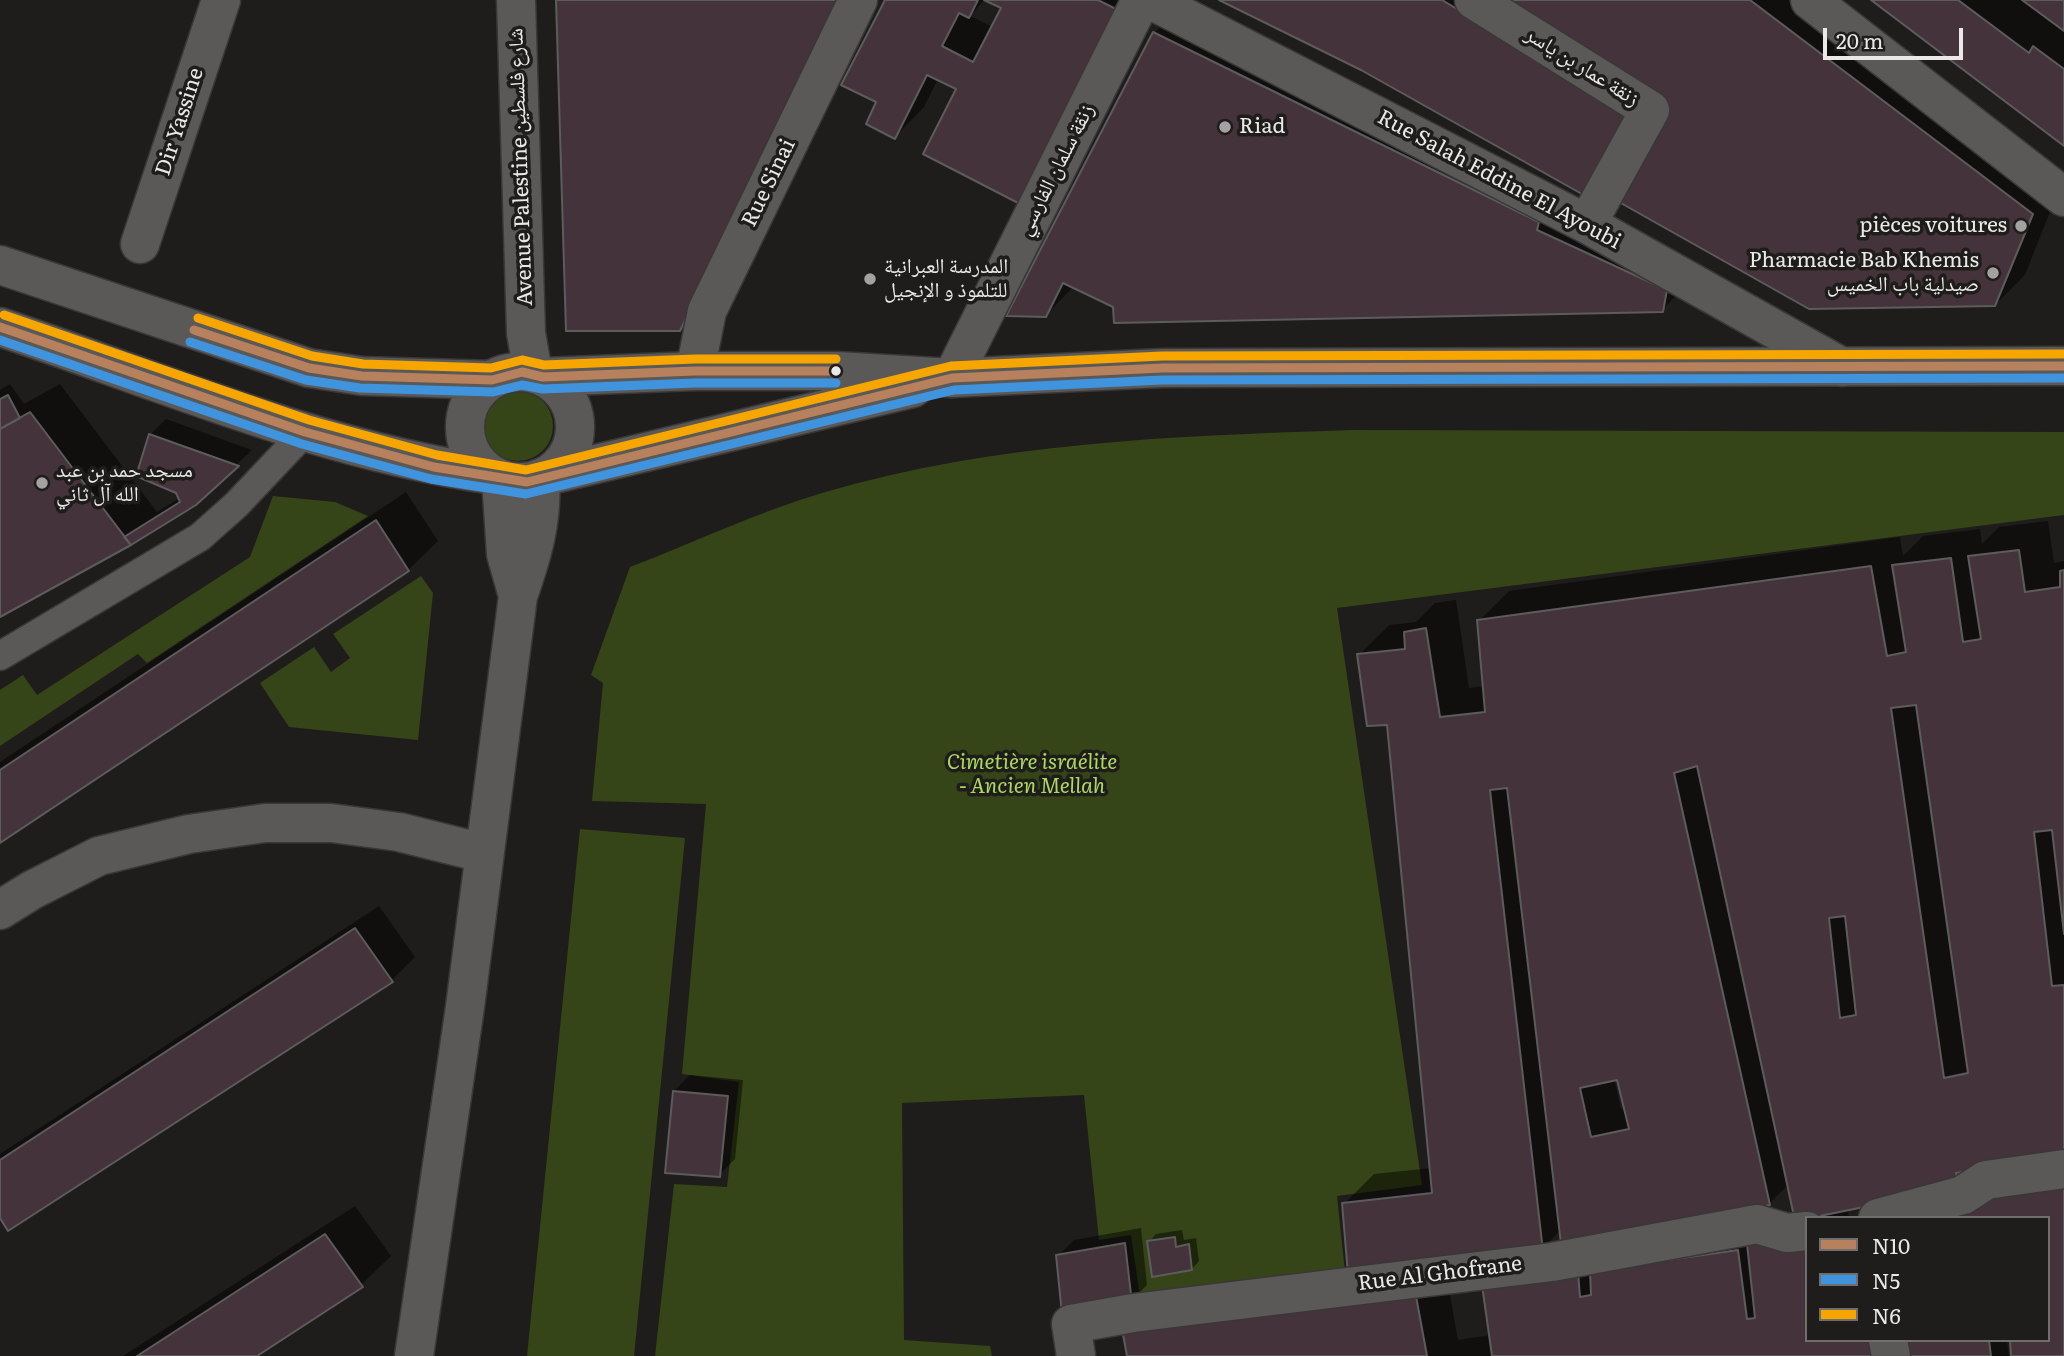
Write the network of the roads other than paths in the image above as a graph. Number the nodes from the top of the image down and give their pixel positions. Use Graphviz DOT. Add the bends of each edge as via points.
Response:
graph roads {
  1 [pos="221,0"];
  2 [pos="516,0"];
  3 [pos="858,0"];
  4 [pos="1141,0"];
  5 [pos="1151,0"];
  6 [pos="1474,0"];
  7 [pos="1811,0"];
  8 [pos="2064,197"];
  9 [pos="1587,224"];
  10 [pos="140,244"];
  11 [pos="0,265"];
  12 [pos="0,327"];
  13 [pos="2064,366"];
  14 [pos="1842,367"];
  15 [pos="695,371"];
  16 [pos="517,376"];
  17 [pos="952,378"];
  18 [pos="305,432"];
  19 [pos="497,477"];
  20 [pos="543,477"];
  21 [pos="518,596"];
  22 [pos="0,656"];
  23 [pos="484,853"];
  24 [pos="0,910"];
  25 [pos="2064,1169"];
  26 [pos="1885,1216"];
  27 [pos="1805,1231"];
  28 [pos="1073,1340"];
  29 [pos="414,1356"];
  1 -- 10 [label="street, Dir Yassine"];
  2 -- 16 [label="street, Avenue Palestine شارع فلسطين" via="526,333"];
  3 -- 15 [label="street, Rue Sinai" via="707,311"];
  4 -- 17 [label="street, زنقة سلمان الفارسي"];
  5 -- 9 [label="street, Rue Salah Eddine El Ayoubi"];
  6 -- 9 [label="street, زنقة عمار بن ياسر" via="1650,110"];
  7 -- 8 [label="street"];
  9 -- 14 [label="street, Rue Salah Eddine El Ayoubi"];
  11 -- 16 [label="street" via="309,368 362,376"];
  12 -- 18 [label="street"];
  13 -- 14 [label="street"];
  14 -- 17 [label="street" via="1162,368"];
  15 -- 16 [label="street"];
  15 -- 17 [label="street" via="837,371"];
  16 -- 19 [label="street" via="471,400 464,429 472,456"];
  16 -- 20 [label="street" via="566,397 575,425 568,454"];
  17 -- 20 [label="street"];
  18 -- 19 [label="street" via="434,467"];
  18 -- 22 [label="lane" via="200,537"];
  19 -- 20 [label="street" via="527,482"];
  19 -- 21 [label="street" via="506,554"];
  20 -- 21 [label="street" via="533,553"];
  21 -- 23 [label="street"];
  23 -- 24 [label="street" via="372,828 265,823 189,834 99,856"];
  23 -- 29 [label="street"];
  25 -- 26 [label="street" via="1986,1180 1963,1195"];
  27 -- 28 [label="street, Rue Al Ghofrane" via="1787,1233 1757,1224 1552,1262 1364,1283"];
}
